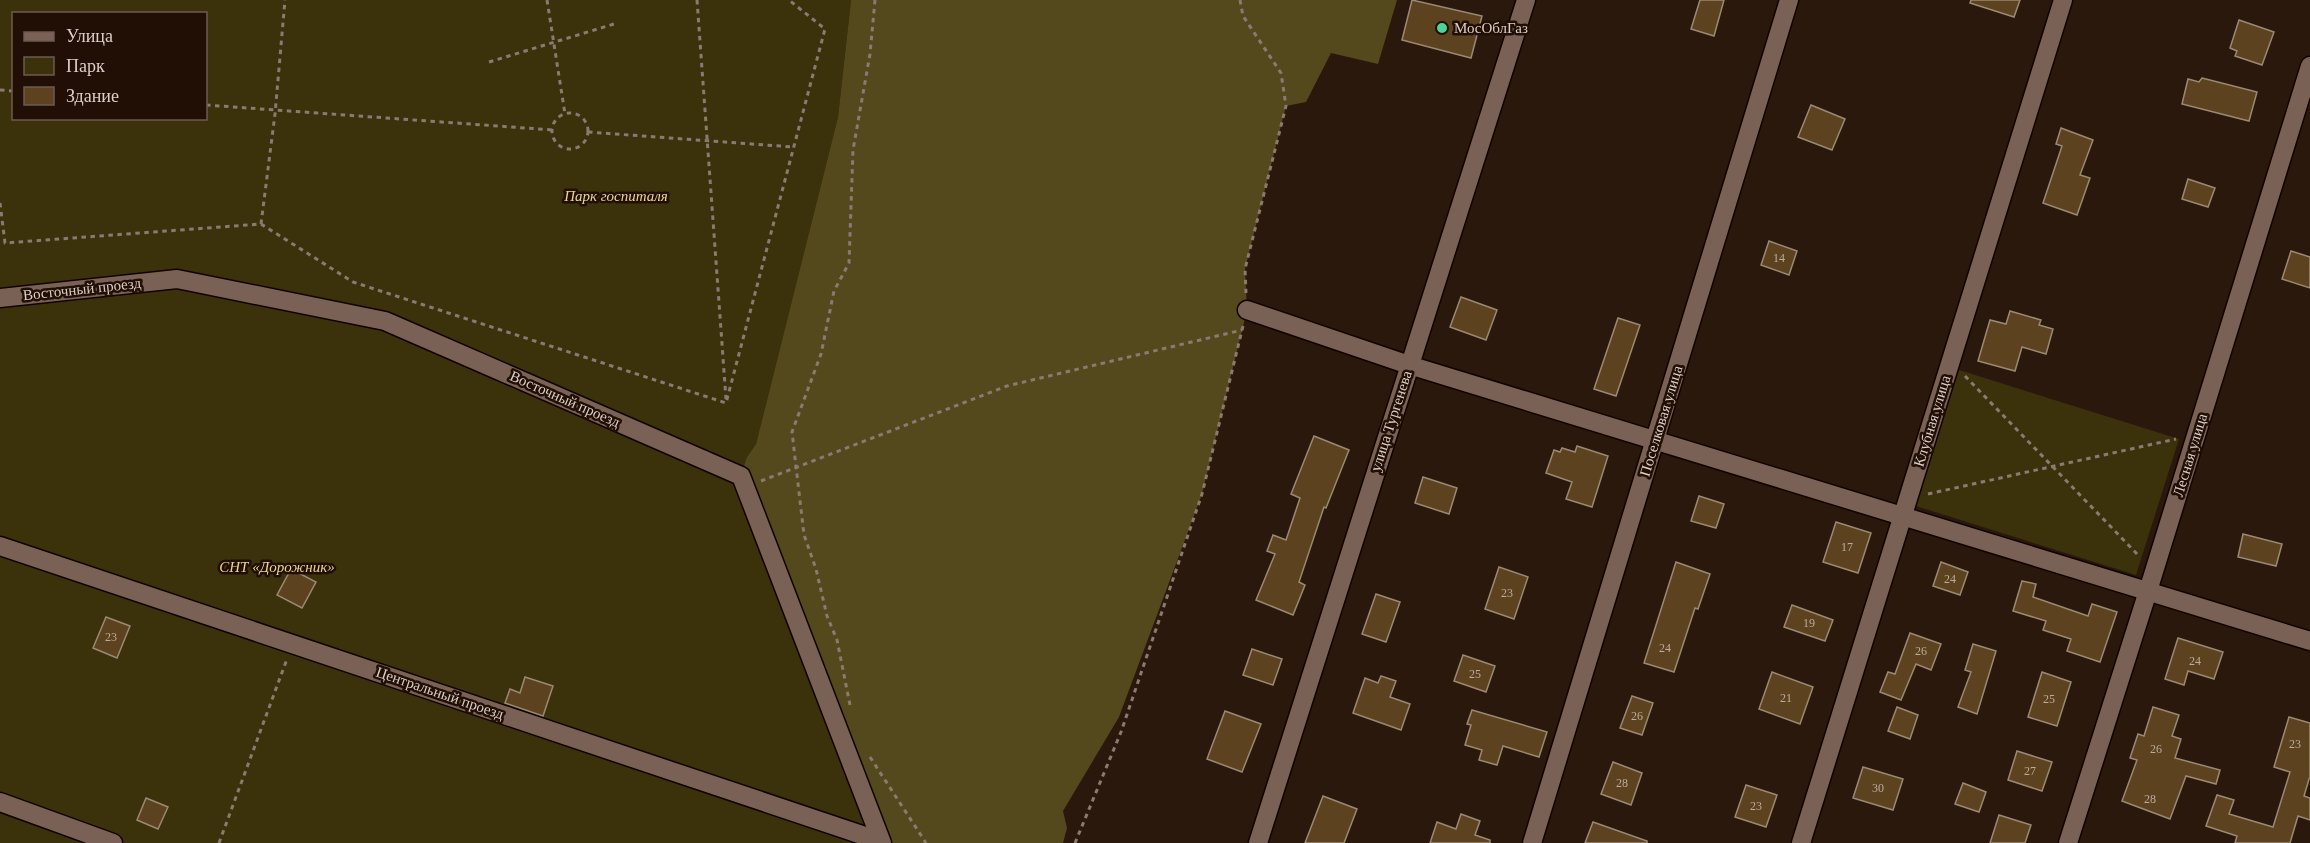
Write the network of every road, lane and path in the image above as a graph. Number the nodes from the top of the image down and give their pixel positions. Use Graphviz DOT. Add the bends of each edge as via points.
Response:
graph roads {
  1 [pos="285,0"];
  2 [pos="547,0"];
  3 [pos="697,0"];
  4 [pos="789,0"];
  5 [pos="875,0"];
  6 [pos="1240,0"];
  7 [pos="1526,0"];
  8 [pos="1789,0"];
  9 [pos="2063,0"];
  10 [pos="614,24"];
  11 [pos="554,42"];
  12 [pos="489,62"];
  13 [pos="2310,66"];
  14 [pos="207,105"];
  15 [pos="275,110"];
  16 [pos="565,114"];
  17 [pos="552,130"];
  18 [pos="588,132"];
  19 [pos="707,140"];
  20 [pos="794,147"];
  21 [pos="0,203"];
  22 [pos="261,224"];
  23 [pos="0,298"];
  24 [pos="1247,310"];
  25 [pos="1242,330"];
  26 [pos="1951,362"];
  27 [pos="1409,365"];
  28 [pos="726,403"];
  29 [pos="2198,431"];
  30 [pos="1655,440"];
  31 [pos="796,467"];
  32 [pos="2052,467"];
  33 [pos="746,487"];
  34 [pos="1908,498"];
  35 [pos="1903,516"];
  36 [pos="0,546"];
  37 [pos="2141,558"];
  38 [pos="2148,591"];
  39 [pos="2310,641"];
  40 [pos="293,644"];
  41 [pos="852,715"];
  42 [pos="869,756"];
  43 [pos="0,802"];
  44 [pos="881,842"];
  45 [pos="113,843"];
  46 [pos="219,843"];
  47 [pos="926,843"];
  48 [pos="1075,843"];
  49 [pos="1258,843"];
  50 [pos="1532,843"];
  51 [pos="1801,843"];
  52 [pos="2068,843"];
  1 -- 15 [label="path"];
  2 -- 11 [label="path"];
  3 -- 19 [label="path"];
  4 -- 20 [label="path" via="825,28"];
  5 -- 31 [label="path" via="853,150 849,263 834,291 821,354 792,432"];
  6 -- 24 [label="path" via="1243,16 1281,73 1286,106 1245,269"];
  7 -- 27 [label="street, улица Тургенева"];
  8 -- 30 [label="street, Поселковая улица"];
  9 -- 26 [label="street, Клубная улица"];
  10 -- 11 [label="path"];
  11 -- 12 [label="path"];
  11 -- 16 [label="path"];
  13 -- 29 [label="street, Лесная улица"];
  14 -- 15 [label="path"];
  15 -- 17 [label="path"];
  15 -- 22 [label="path"];
  16 -- 17 [label="path" via="556,120"];
  16 -- 18 [label="path" via="581,117"];
  17 -- 18 [label="path" via="559,145 570,149 580,146"];
  18 -- 19 [label="path"];
  19 -- 20 [label="path"];
  19 -- 28 [label="path"];
  20 -- 28 [label="path"];
  21 -- 22 [label="path" via="5,243"];
  22 -- 28 [label="path" via="353,282"];
  23 -- 33 [label="street, Восточный проезд" via="177,279 385,321 741,476"];
  24 -- 25 [label="path"];
  24 -- 27 [label="street"];
  25 -- 31 [label="path" via="1007,386"];
  25 -- 48 [label="path" via="1202,494 1121,732"];
  26 -- 32 [label="path"];
  26 -- 34 [label="street, Клубная улица"];
  27 -- 30 [label="street"];
  27 -- 49 [label="street, улица Тургенева"];
  29 -- 32 [label="path" via="2179,439"];
  29 -- 38 [label="street, Лесная улица"];
  30 -- 35 [label="street"];
  30 -- 50 [label="street, Поселковая улица"];
  31 -- 33 [label="path"];
  31 -- 41 [label="path" via="804,535 837,640"];
  32 -- 34 [label="path"];
  32 -- 37 [label="path"];
  33 -- 44 [label="street, Восточный проезд"];
  34 -- 35 [label="street, Клубная улица"];
  35 -- 38 [label="street"];
  35 -- 51 [label="street, Клубная улица"];
  36 -- 40 [label="street, Центральный проезд"];
  38 -- 39 [label="street"];
  38 -- 52 [label="street, Лесная улица"];
  40 -- 44 [label="street, Центральный проезд"];
  40 -- 46 [label="path"];
  42 -- 47 [label="path"];
  43 -- 45 [label="street"];
}
